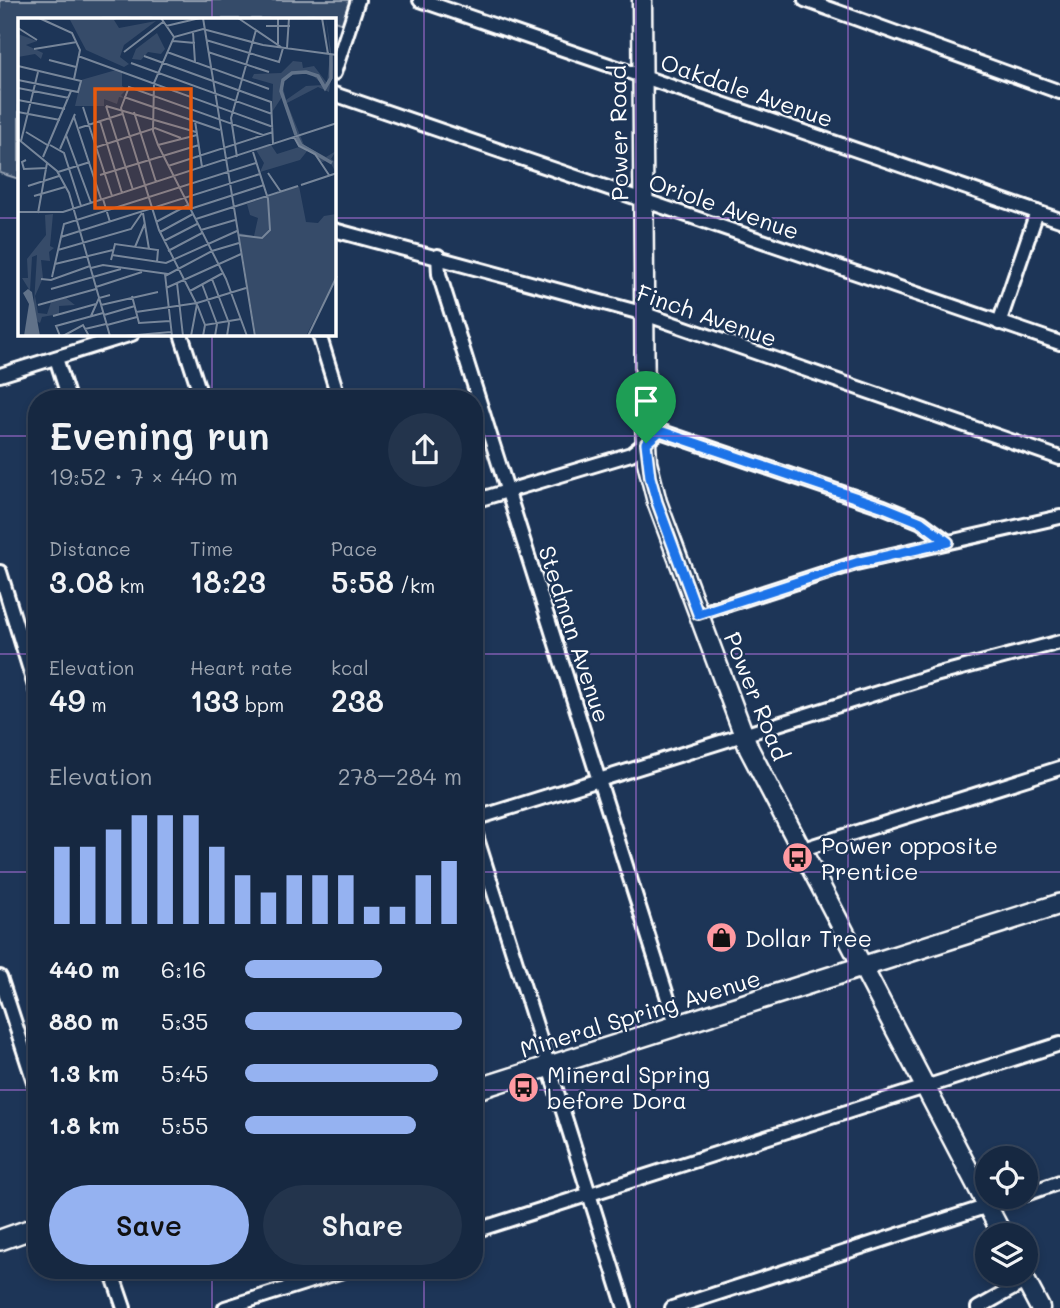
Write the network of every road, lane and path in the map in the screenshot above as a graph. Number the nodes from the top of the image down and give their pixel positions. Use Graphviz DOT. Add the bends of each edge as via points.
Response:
graph roads {
  1 [pos="358,0"];
  2 [pos="420,0"];
  3 [pos="642,0"];
  4 [pos="805,0"];
  5 [pos="336,67"];
  6 [pos="641,76"];
  7 [pos="1060,92"];
  8 [pos="336,95"];
  9 [pos="643,200"];
  10 [pos="1037,212"];
  11 [pos="1060,220"];
  12 [pos="336,230"];
  13 [pos="438,256"];
  14 [pos="645,314"];
  15 [pos="999,323"];
  16 [pos="126,336"];
  17 [pos="182,336"];
  18 [pos="320,336"];
  19 [pos="1060,343"];
  20 [pos="55,358"];
  21 [pos="0,375"];
  22 [pos="66,390"];
  23 [pos="199,390"];
  24 [pos="336,390"];
  25 [pos="476,390"];
  26 [pos="483,414"];
  27 [pos="646,443"];
  28 [pos="1060,458"];
  29 [pos="507,490"];
  30 [pos="483,498"];
  31 [pos="1060,517"];
  32 [pos="948,542"];
  33 [pos="0,572"];
  34 [pos="698,614"];
  35 [pos="28,642"];
  36 [pos="1060,642"];
  37 [pos="22,644"];
  38 [pos="28,664"];
  39 [pos="744,736"];
  40 [pos="1060,768"];
  41 [pos="599,781"];
  42 [pos="483,816"];
  43 [pos="803,849"];
  44 [pos="483,857"];
  45 [pos="1060,904"];
  46 [pos="865,967"];
  47 [pos="0,977"];
  48 [pos="676,1024"];
  49 [pos="1060,1044"];
  50 [pos="28,1063"];
  51 [pos="549,1066"];
  52 [pos="926,1086"];
  53 [pos="483,1087"];
  54 [pos="975,1181"];
  55 [pos="1060,1182"];
  56 [pos="1038,1190"];
  57 [pos="588,1194"];
  58 [pos="979,1209"];
  59 [pos="483,1228"];
  60 [pos="28,1230"];
  61 [pos="0,1240"];
  62 [pos="114,1279"];
  63 [pos="317,1279"];
  64 [pos="1012,1286"];
  65 [pos="1028,1286"];
  66 [pos="124,1308"];
  67 [pos="225,1308"];
  68 [pos="625,1308"];
  69 [pos="672,1308"];
  70 [pos="978,1308"];
  71 [pos="1040,1308"];
  1 -- 5 [label="street"];
  2 -- 6 [label="street, Oakdale Avenue"];
  3 -- 6 [label="main road, Power Road"];
  4 -- 7 [label="street"];
  6 -- 9 [label="main road, Power Road"];
  6 -- 10 [label="street, Oakdale Avenue"];
  8 -- 9 [label="street, Oriole Avenue"];
  9 -- 14 [label="main road, Power Road"];
  9 -- 15 [label="street, Oriole Avenue"];
  10 -- 11 [label="street, Oakdale Avenue"];
  10 -- 15 [label="street"];
  12 -- 13 [label="street, Finch Avenue"];
  13 -- 14 [label="street, Finch Avenue"];
  13 -- 25 [label="street, Stedman Avenue" via="439,274"];
  14 -- 27 [label="main road, Power Road"];
  14 -- 28 [label="street, Finch Avenue"];
  15 -- 19 [label="street, Oriole Avenue"];
  16 -- 20 [label="street"];
  17 -- 23 [label="street"];
  18 -- 24 [label="street"];
  20 -- 21 [label="street"];
  20 -- 22 [label="street"];
  26 -- 29 [label="street, Stedman Avenue"];
  27 -- 29 [label="street" via="631,454"];
  27 -- 32 [label="street" via="660,431 673,435 884,507 921,522"];
  27 -- 34 [label="main road, Power Road" via="657,502"];
  29 -- 30 [label="street"];
  29 -- 41 [label="street, Stedman Avenue"];
  31 -- 32 [label="street"];
  32 -- 34 [label="street" via="856,563"];
  33 -- 37 [label="street"];
  34 -- 39 [label="main road, Power Road"];
  35 -- 37 [label="street"];
  36 -- 39 [label="street" via="935,675"];
  37 -- 38 [label="street"];
  39 -- 41 [label="street"];
  39 -- 43 [label="main road, Power Road"];
  40 -- 43 [label="street"];
  41 -- 42 [label="street"];
  41 -- 48 [label="street, Stedman Avenue"];
  43 -- 46 [label="main road, Power Road"];
  44 -- 51 [label="street"];
  45 -- 46 [label="main road, Mineral Spring Avenue"];
  46 -- 48 [label="main road, Mineral Spring Avenue"];
  46 -- 52 [label="main road, Power Road"];
  47 -- 50 [label="street"];
  48 -- 51 [label="main road, Mineral Spring Avenue"];
  49 -- 52 [label="street"];
  51 -- 53 [label="main road, Mineral Spring Avenue"];
  51 -- 57 [label="street"];
  52 -- 54 [label="main road, Power Road"];
  52 -- 57 [label="street"];
  55 -- 56 [label="street"];
  57 -- 59 [label="street"];
  57 -- 68 [label="street"];
  58 -- 69 [label="street"];
  60 -- 61 [label="main road"];
  62 -- 66 [label="street"];
  63 -- 67 [label="street"];
  64 -- 70 [label="street"];
  65 -- 71 [label="main road"];
}
